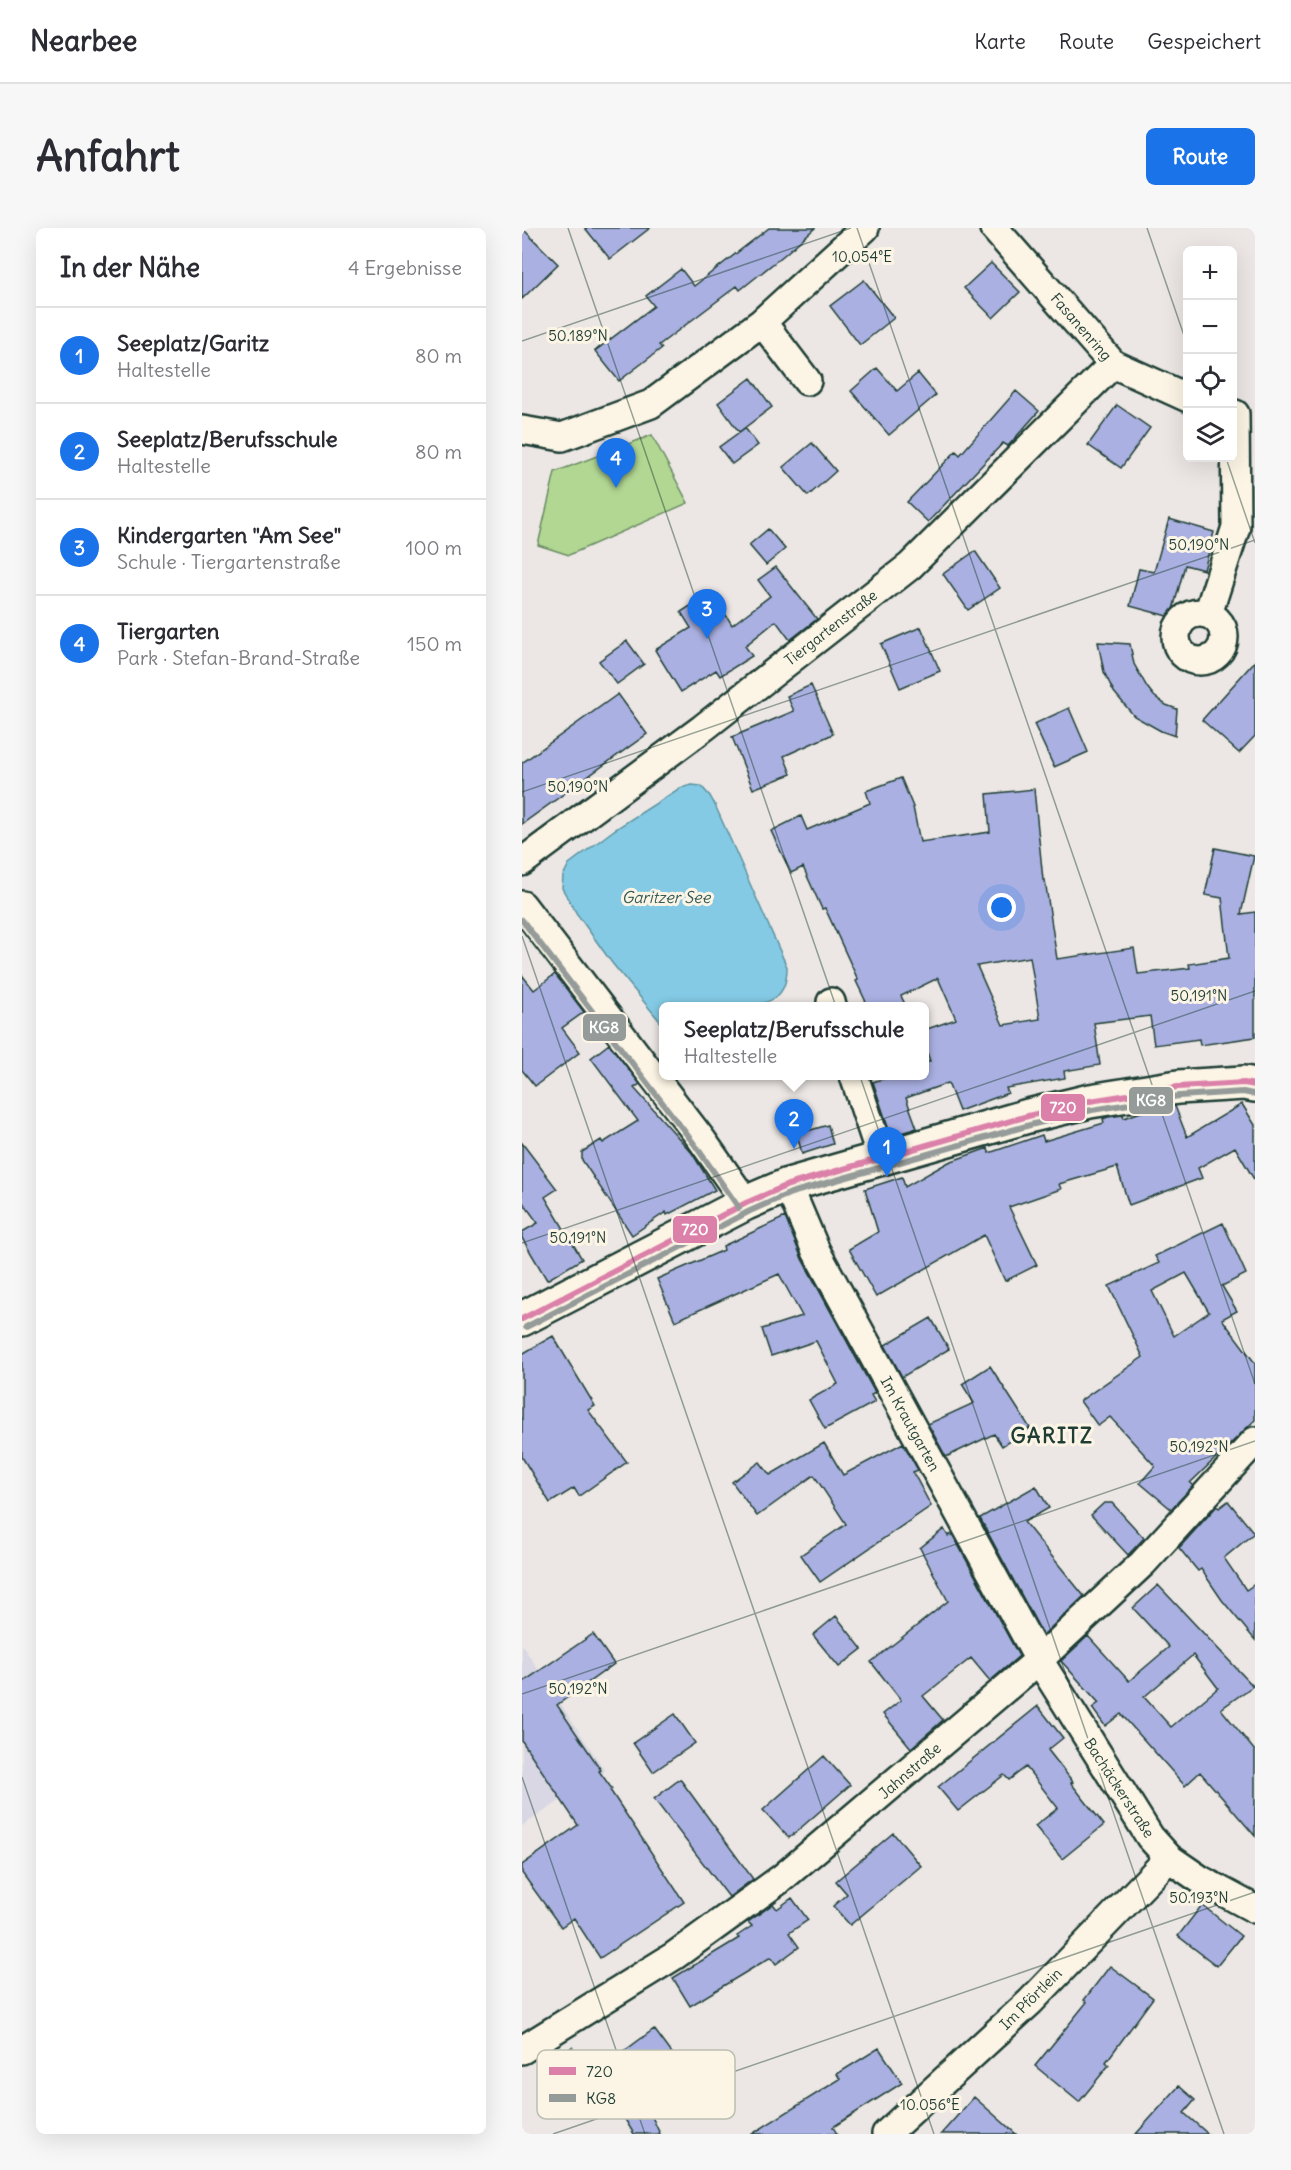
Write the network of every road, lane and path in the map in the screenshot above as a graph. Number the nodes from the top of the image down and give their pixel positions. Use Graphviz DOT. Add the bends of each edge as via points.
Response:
graph roads {
  1 [pos="865,228"];
  2 [pos="994,228"];
  3 [pos="762,322"];
  4 [pos="1113,364"];
  5 [pos="807,381"];
  6 [pos="1183,396"];
  7 [pos="1241,411"];
  8 [pos="522,430"];
  9 [pos="1208,614"];
  10 [pos="522,862"];
  11 [pos="522,905"];
  12 [pos="855,1080"];
  13 [pos="1255,1084"];
  14 [pos="880,1157"];
  15 [pos="788,1185"];
  16 [pos="746,1203"];
  17 [pos="522,1319"];
  18 [pos="1254,1444"];
  19 [pos="1039,1660"];
  20 [pos="1169,1858"];
  21 [pos="1255,1909"];
  22 [pos="522,2050"];
  23 [pos="886,2134"];
  1 -- 3 [label="street"];
  2 -- 4 [label="street, Fasanenring"];
  3 -- 5 [label="street"];
  3 -- 8 [label="street" via="651,404 562,437"];
  4 -- 6 [label="street, Fasanenring"];
  4 -- 10 [label="street, Tiergartenstraße" via="910,566 703,728"];
  7 -- 9 [label="street" via="1236,527"];
  11 -- 16 [label="street"];
  12 -- 14 [label="street"];
  13 -- 14 [label="street" via="1178,1087 1090,1101"];
  14 -- 15 [label="street"];
  15 -- 16 [label="street"];
  15 -- 19 [label="street, Im Krautgarten" via="816,1251"];
  16 -- 17 [label="street"];
  18 -- 19 [label="street, Jahnstraße" via="1143,1563"];
  19 -- 20 [label="street, Bachäckerstraße" via="1150,1837"];
  19 -- 22 [label="street, Jahnstraße" via="782,1878 674,1956"];
  20 -- 21 [label="street, Bachäckerstraße"];
  20 -- 23 [label="street, Im Pförtlein" via="1030,2002"];
}
